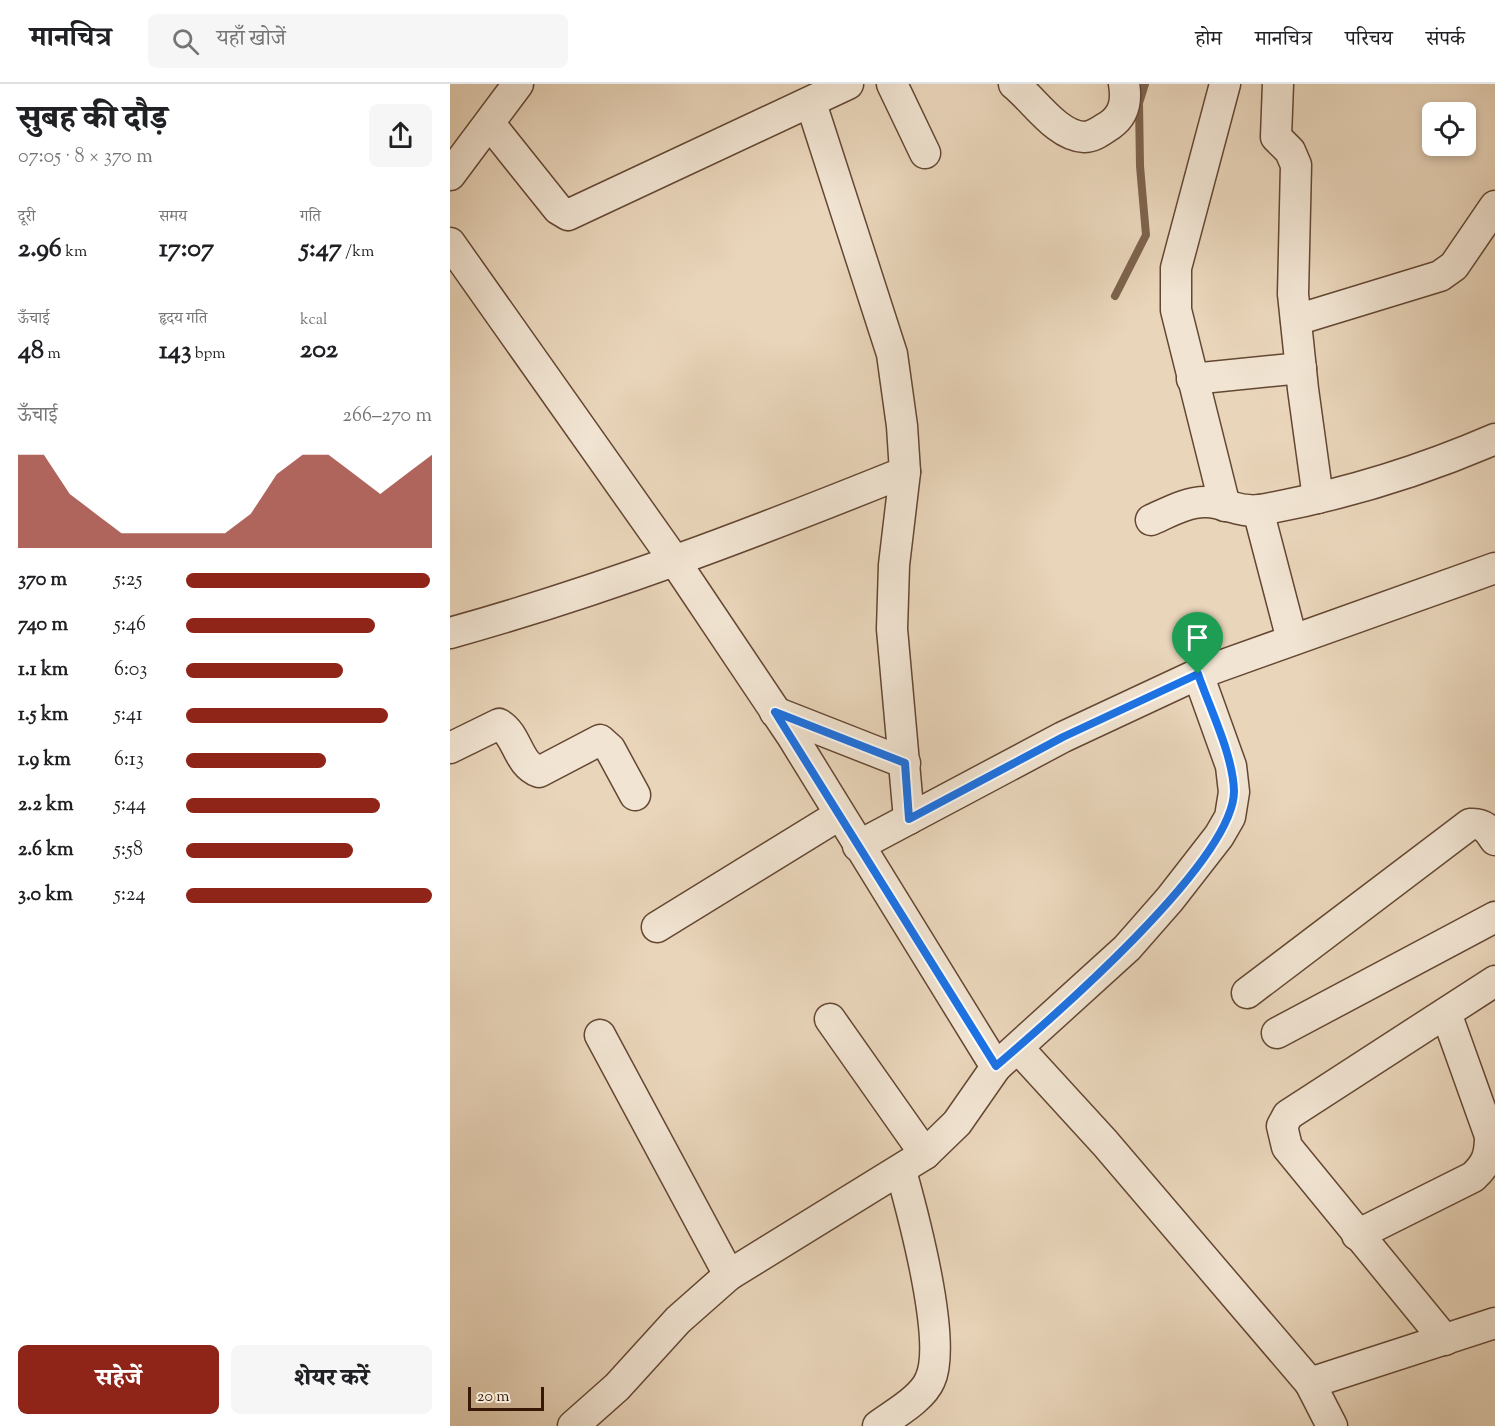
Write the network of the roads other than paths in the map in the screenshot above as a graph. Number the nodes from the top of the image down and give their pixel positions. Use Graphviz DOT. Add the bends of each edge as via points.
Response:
graph roads {
  1 [pos="518,84"];
  2 [pos="848,84"];
  3 [pos="892,84"];
  4 [pos="1014,84"];
  5 [pos="1124,84"];
  6 [pos="1224,84"];
  7 [pos="1278,84"];
  8 [pos="811,103"];
  9 [pos="490,124"];
  10 [pos="925,153"];
  11 [pos="450,175"];
  12 [pos="1495,206"];
  13 [pos="452,251"];
  14 [pos="1296,320"];
  15 [pos="1301,368"];
  16 [pos="1192,379"];
  17 [pos="1495,439"];
  18 [pos="905,472"];
  19 [pos="1318,498"];
  20 [pos="1225,506"];
  21 [pos="1258,510"];
  22 [pos="1151,520"];
  23 [pos="674,560"];
  24 [pos="1495,568"];
  25 [pos="450,633"];
  26 [pos="1292,640"];
  27 [pos="1198,674"];
  28 [pos="775,712"];
  29 [pos="450,748"];
  30 [pos="905,763"];
  31 [pos="635,795"];
  32 [pos="839,815"];
  33 [pos="909,819"];
  34 [pos="1495,840"];
  35 [pos="858,846"];
  36 [pos="1495,917"];
  37 [pos="657,927"];
  38 [pos="1495,981"];
  39 [pos="1247,993"];
  40 [pos="1446,1013"];
  41 [pos="830,1019"];
  42 [pos="1277,1033"];
  43 [pos="600,1035"];
  44 [pos="1007,1057"];
  45 [pos="925,1154"];
  46 [pos="901,1171"];
  47 [pos="1357,1235"];
  48 [pos="729,1275"];
  49 [pos="1495,1323"];
  50 [pos="1445,1340"];
  51 [pos="1310,1383"];
  52 [pos="573,1426"];
  53 [pos="878,1426"];
  54 [pos="1332,1426"];
  1 -- 9 [label="street"];
  2 -- 8 [label="street"];
  3 -- 10 [label="street"];
  4 -- 5 [label="street" via="1055,122 1085,137 1098,134 1115,122 1126,102"];
  6 -- 16 [label="street" via="1176,268 1176,310"];
  7 -- 14 [label="street" via="1276,137 1294,155 1296,165"];
  8 -- 9 [label="street" via="568,215 558,209"];
  8 -- 18 [label="street" via="892,354"];
  9 -- 11 [label="street"];
  12 -- 14 [label="street" via="1454,266 1440,276"];
  13 -- 23 [label="street"];
  14 -- 15 [label="street"];
  15 -- 16 [label="street"];
  15 -- 19 [label="street"];
  16 -- 20 [label="street"];
  17 -- 19 [label="street"];
  18 -- 23 [label="street"];
  18 -- 30 [label="street" via="894,565 892,629"];
  19 -- 21 [label="street"];
  20 -- 21 [label="street"];
  20 -- 22 [label="street" via="1204,501"];
  21 -- 26 [label="street"];
  23 -- 25 [label="street" via="532,610"];
  23 -- 28 [label="street"];
  24 -- 26 [label="street"];
  26 -- 27 [label="street"];
  27 -- 33 [label="street" via="1063,737"];
  27 -- 44 [label="street" via="1231,766 1234,792 1230,817 1170,899 1127,948"];
  28 -- 30 [label="street"];
  28 -- 32 [label="street"];
  29 -- 31 [label="street" via="499,724 524,762 539,772 600,740 610,749"];
  30 -- 33 [label="street"];
  32 -- 35 [label="street"];
  32 -- 37 [label="street"];
  33 -- 35 [label="street"];
  34 -- 39 [label="street" via="1488,828 1470,824"];
  35 -- 44 [label="street"];
  36 -- 42 [label="street"];
  38 -- 40 [label="street"];
  40 -- 47 [label="street" via="1490,1136 1490,1153 1484,1167 1473,1177"];
  40 -- 47 [label="street" via="1288,1115 1282,1126 1287,1147"];
  41 -- 45 [label="street"];
  43 -- 48 [label="street"];
  44 -- 45 [label="street" via="957,1124"];
  44 -- 51 [label="street" via="1105,1143"];
  45 -- 46 [label="street"];
  46 -- 48 [label="street"];
  46 -- 53 [label="street" via="935,1330 935,1360 930,1381 914,1399"];
  47 -- 50 [label="street"];
  48 -- 52 [label="street" via="678,1320 617,1387"];
  49 -- 50 [label="street"];
  50 -- 51 [label="street"];
  51 -- 54 [label="street"];
}
